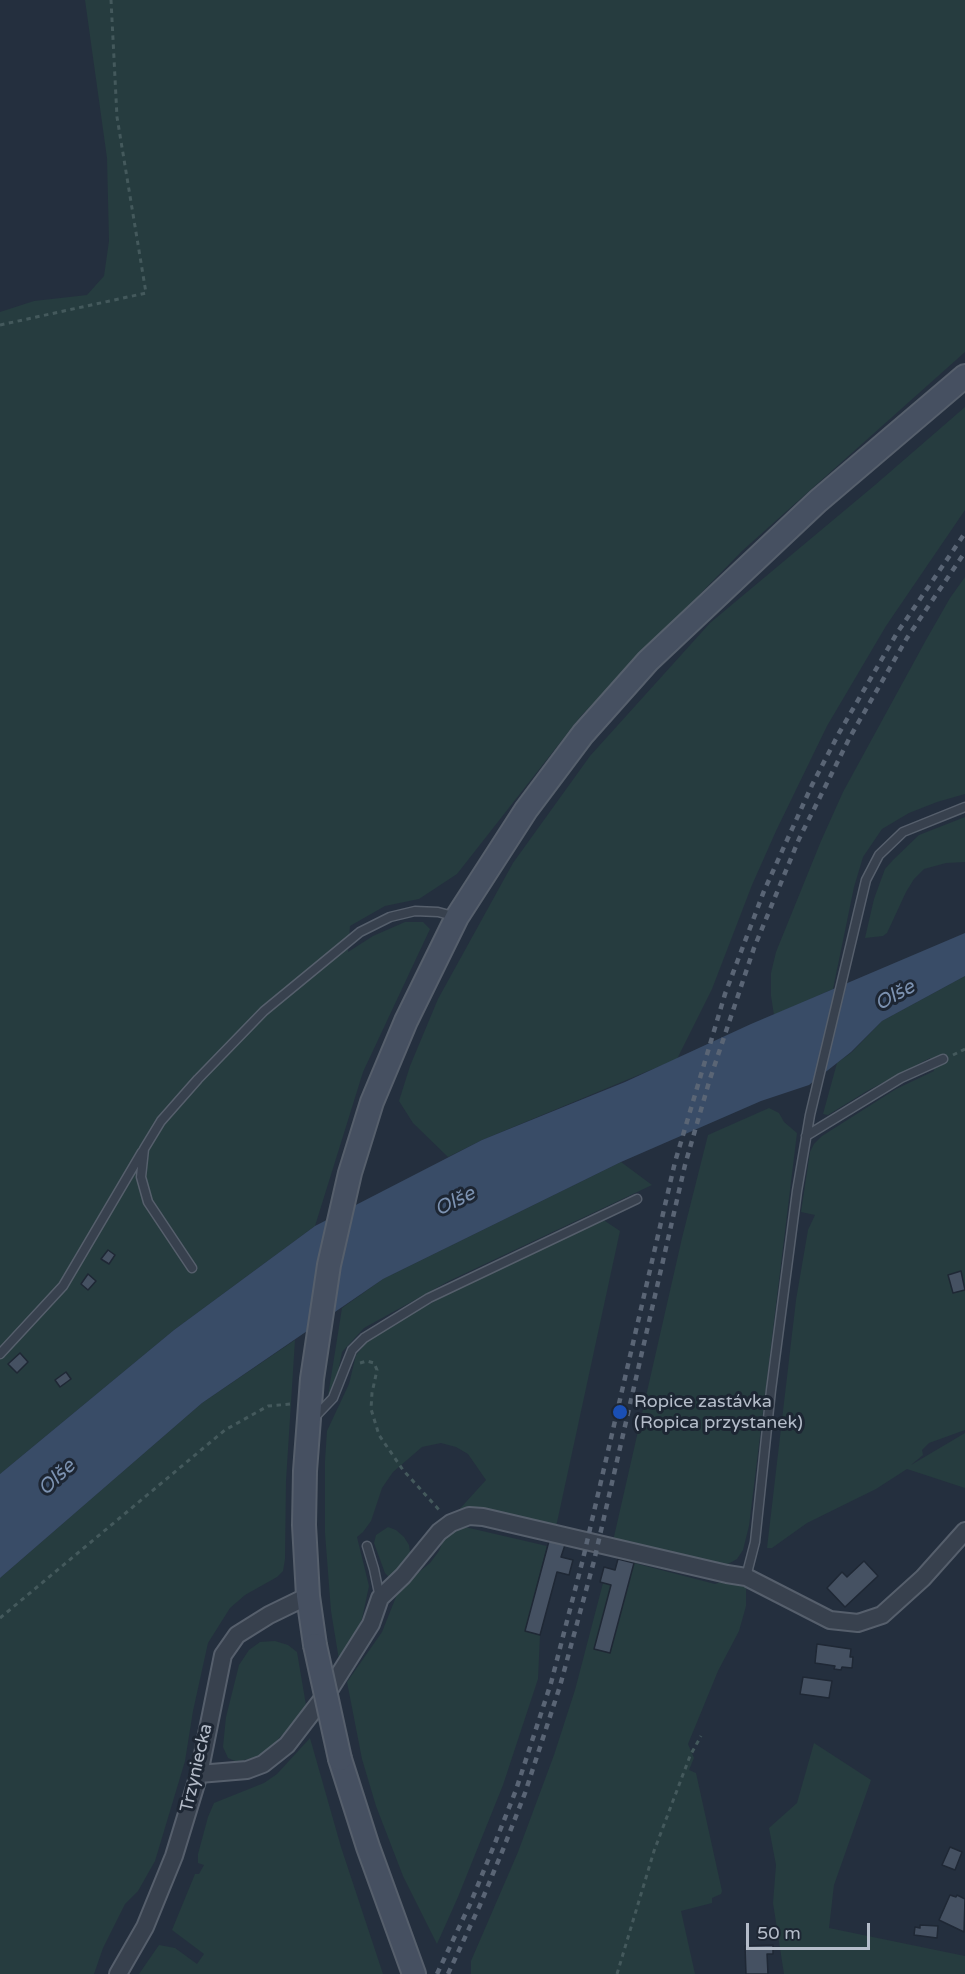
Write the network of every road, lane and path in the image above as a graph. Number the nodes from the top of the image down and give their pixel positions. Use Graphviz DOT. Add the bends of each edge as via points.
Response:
graph roads {
  1 [pos="111,0"];
  2 [pos="0,325"];
  3 [pos="965,376"];
  4 [pos="965,807"];
  5 [pos="457,917"];
  6 [pos="943,1059"];
  7 [pos="806,1136"];
  8 [pos="144,1149"];
  9 [pos="637,1199"];
  10 [pos="192,1268"];
  11 [pos="0,1354"];
  12 [pos="345,1371"];
  13 [pos="310,1413"];
  14 [pos="456,1521"];
  15 [pos="965,1531"];
  16 [pos="367,1546"];
  17 [pos="746,1576"];
  18 [pos="308,1596"];
  19 [pos="380,1598"];
  20 [pos="0,1618"];
  21 [pos="700,1736"];
  22 [pos="199,1774"];
  23 [pos="118,1974"];
  24 [pos="414,1974"];
  25 [pos="616,1974"];
  1 -- 2 [label="path" via="117,117 146,293"];
  3 -- 5 [label="main road" via="818,501 648,661 590,727 526,810"];
  4 -- 7 [label="lane" via="903,832 879,855 866,880"];
  5 -- 8 [label="lane" via="415,911 390,916 360,932 264,1011 230,1045 161,1121"];
  5 -- 13 [label="main road" via="388,1059 350,1173 329,1265"];
  6 -- 7 [label="lane" via="901,1078"];
  7 -- 17 [label="lane" via="774,1366 755,1542"];
  8 -- 10 [label="lane" via="141,1177 148,1203"];
  8 -- 11 [label="lane" via="63,1286"];
  9 -- 12 [label="lane" via="394,1318 352,1350"];
  12 -- 13 [label="lane" via="333,1398"];
  12 -- 14 [label="path" via="367,1361 374,1363 377,1370 371,1409 379,1435 420,1491 439,1511"];
  13 -- 18 [label="main road" via="304,1525"];
  13 -- 20 [label="path" via="268,1406 225,1430"];
  14 -- 17 [label="street" via="483,1516"];
  14 -- 19 [label="street" via="439,1532"];
  15 -- 17 [label="street" via="923,1578 882,1615 858,1623 830,1620"];
  16 -- 19 [label="lane"];
  18 -- 22 [label="street, Trzyniecka" via="237,1635 223,1655"];
  18 -- 24 [label="main road, bridge" via="340,1759"];
  19 -- 22 [label="street" via="371,1624 330,1689 287,1745 263,1764 248,1770"];
  21 -- 25 [label="path" via="654,1851"];
  22 -- 23 [label="street, Trzyniecka" via="170,1866 145,1927"];
}
